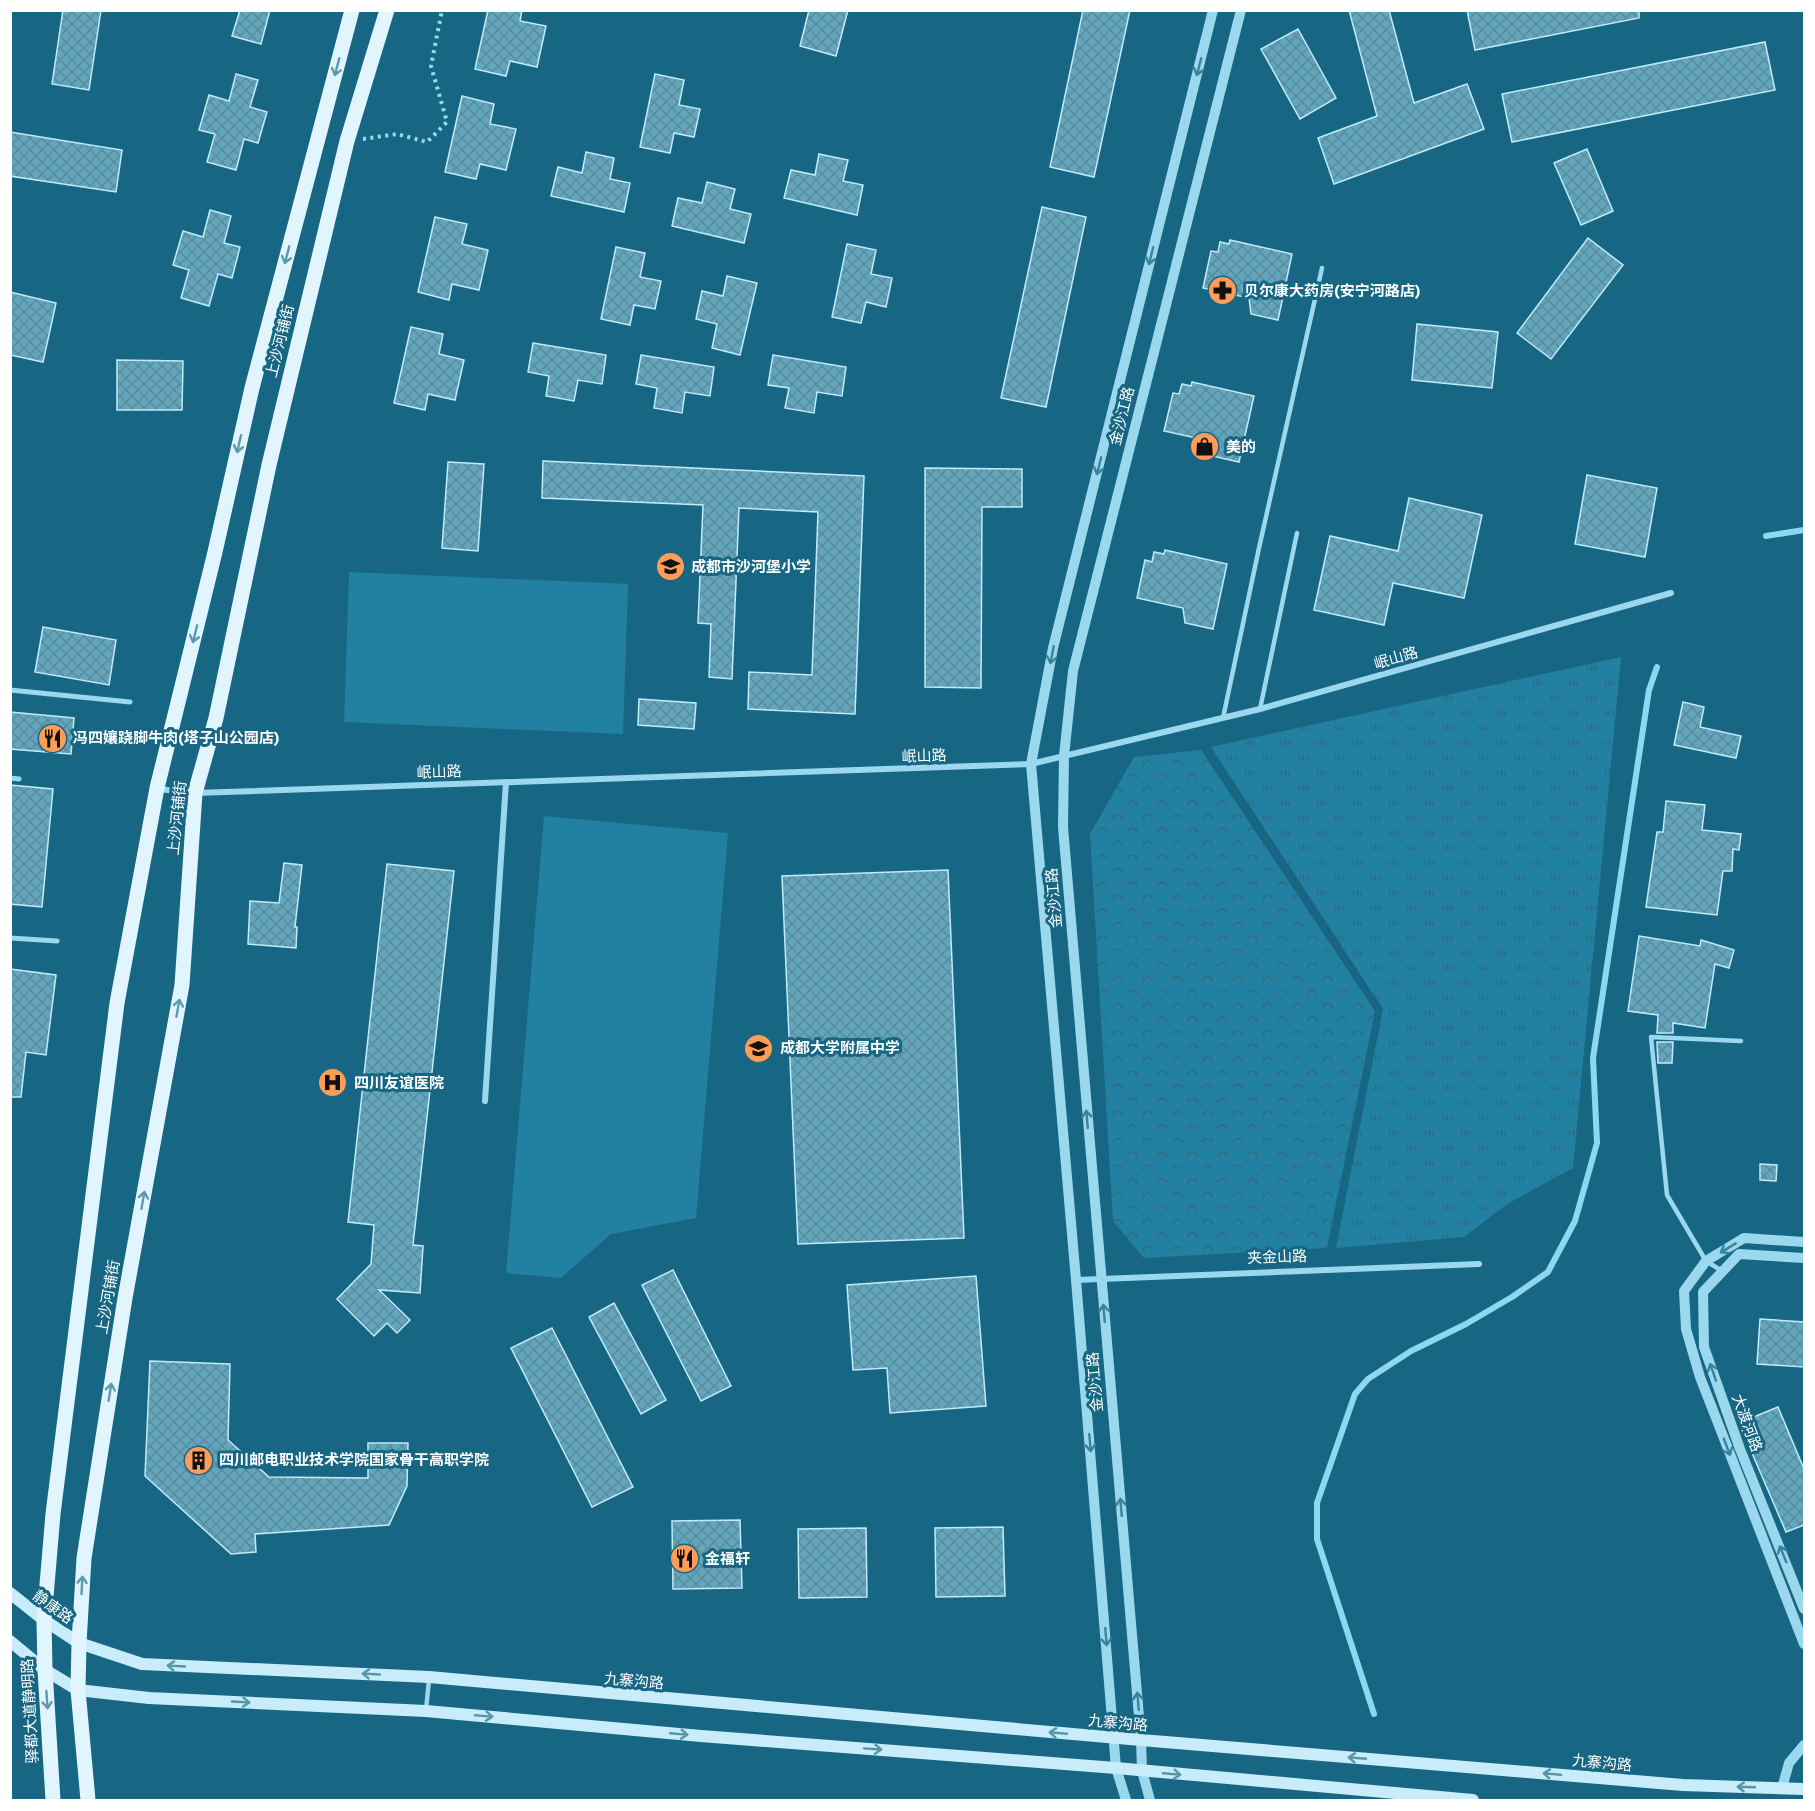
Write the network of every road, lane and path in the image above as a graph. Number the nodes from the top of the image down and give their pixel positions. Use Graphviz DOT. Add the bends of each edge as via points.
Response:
graph roads {
  1 [pos="352,10"];
  2 [pos="387,10"];
  3 [pos="442,10"];
  4 [pos="1213,10"];
  5 [pos="1241,10"];
  6 [pos="347,141"];
  7 [pos="1322,268"];
  8 [pos="1297,533"];
  9 [pos="1671,593"];
  10 [pos="10,690"];
  11 [pos="130,702"];
  12 [pos="1260,709"];
  13 [pos="1223,718"];
  14 [pos="1064,756"];
  15 [pos="1031,764"];
  16 [pos="10,778"];
  17 [pos="19,779"];
  18 [pos="506,782"];
  19 [pos="157,789"];
  20 [pos="195,793"];
  21 [pos="10,938"];
  22 [pos="57,941"];
  23 [pos="1741,1041"];
  24 [pos="485,1101"];
  25 [pos="1804,1242"];
  26 [pos="1804,1258"];
  27 [pos="1706,1261"];
  28 [pos="1479,1264"];
  29 [pos="1722,1271"];
  30 [pos="1101,1279"];
  31 [pos="1076,1280"];
  32 [pos="10,1593"];
  33 [pos="1804,1609"];
  34 [pos="45,1620"];
  35 [pos="10,1641"];
  36 [pos="79,1644"];
  37 [pos="1804,1644"];
  38 [pos="45,1670"];
  39 [pos="429,1677"];
  40 [pos="78,1690"];
  41 [pos="426,1711"];
  42 [pos="1115,1738"];
  43 [pos="1141,1740"];
  44 [pos="1804,1745"];
  45 [pos="1116,1768"];
  46 [pos="1142,1771"];
  47 [pos="1782,1788"];
  48 [pos="1804,1789"];
  49 [pos="54,1800"];
  50 [pos="88,1800"];
  51 [pos="1126,1800"];
  52 [pos="1150,1800"];
  53 [pos="1473,1800"];
  1 -- 19 [label="main road, 上沙河铺街, one-way" via="252,388"];
  2 -- 6 [label="main road, 上沙河铺街"];
  3 -- 6 [label="path" via="431,66 447,122 427,142 397,134"];
  4 -- 15 [label="street, 金沙江路, one-way" via="1053,648"];
  5 -- 14 [label="street, 金沙江路" via="1073,671"];
  6 -- 20 [label="main road, 上沙河铺街" via="269,465 216,718"];
  7 -- 13 [label="lane"];
  8 -- 12 [label="lane"];
  9 -- 12 [label="street, 岷山路"];
  10 -- 11 [label="street"];
  12 -- 13 [label="street, 岷山路"];
  13 -- 14 [label="street, 岷山路"];
  14 -- 15 [label="street, 岷山路"];
  30 -- 14 [label="street, 金沙江路, one-way" via="1063,827"];
  15 -- 18 [label="street, 岷山路"];
  15 -- 31 [label="street, 金沙江路"];
  16 -- 17 [label="street"];
  18 -- 20 [label="street, 岷山路"];
  18 -- 24 [label="street"];
  19 -- 20 [label="street, 岷山路"];
  19 -- 34 [label="main road, 上沙河铺街" via="117,1003 55,1503"];
  36 -- 20 [label="main road, 上沙河铺街, one-way" via="84,1558 125,1298 182,986"];
  21 -- 22 [label="street"];
  23 -- 27 [label="lane" via="1651,1037 1667,1195"];
  25 -- 27 [label="street, one-way" via="1744,1238"];
  26 -- 29 [label="street, 大渡河路" via="1739,1254"];
  27 -- 29 [label="lane"];
  27 -- 37 [label="street, 大渡河路, one-way" via="1684,1291 1686,1329 1700,1377"];
  28 -- 30 [label="street, 夹金山路"];
  33 -- 29 [label="street, 大渡河路, one-way" via="1704,1347 1703,1292"];
  30 -- 31 [label="street, 夹金山路"];
  43 -- 30 [label="street, 金沙江路, one-way"];
  31 -- 42 [label="street, 金沙江路, one-way"];
  32 -- 34 [label="main road, 静康路"];
  34 -- 36 [label="main road, 静康路"];
  34 -- 38 [label="main road, 驿都大道静明路"];
  35 -- 38 [label="main road"];
  39 -- 36 [label="main road, 静康路, one-way" via="142,1664"];
  36 -- 40 [label="main road"];
  38 -- 40 [label="main road"];
  38 -- 49 [label="main road, 驿都大道静明路, one-way"];
  39 -- 41 [label="lane"];
  42 -- 39 [label="main road, 九寨沟路, one-way"];
  40 -- 41 [label="main road, one-way" via="150,1698"];
  40 -- 50 [label="main road"];
  41 -- 45 [label="main road, one-way"];
  42 -- 43 [label="main road, 九寨沟路"];
  42 -- 45 [label="street, 金沙江路"];
  43 -- 46 [label="street, 金沙江路"];
  47 -- 43 [label="main road, 九寨沟路, one-way" via="1683,1785"];
  44 -- 47 [label="street" via="1789,1763"];
  45 -- 46 [label="main road"];
  45 -- 51 [label="street, 金沙江路"];
  46 -- 52 [label="street, 金沙江路"];
  46 -- 53 [label="main road, one-way"];
  47 -- 48 [label="main road, 九寨沟路"];
}
